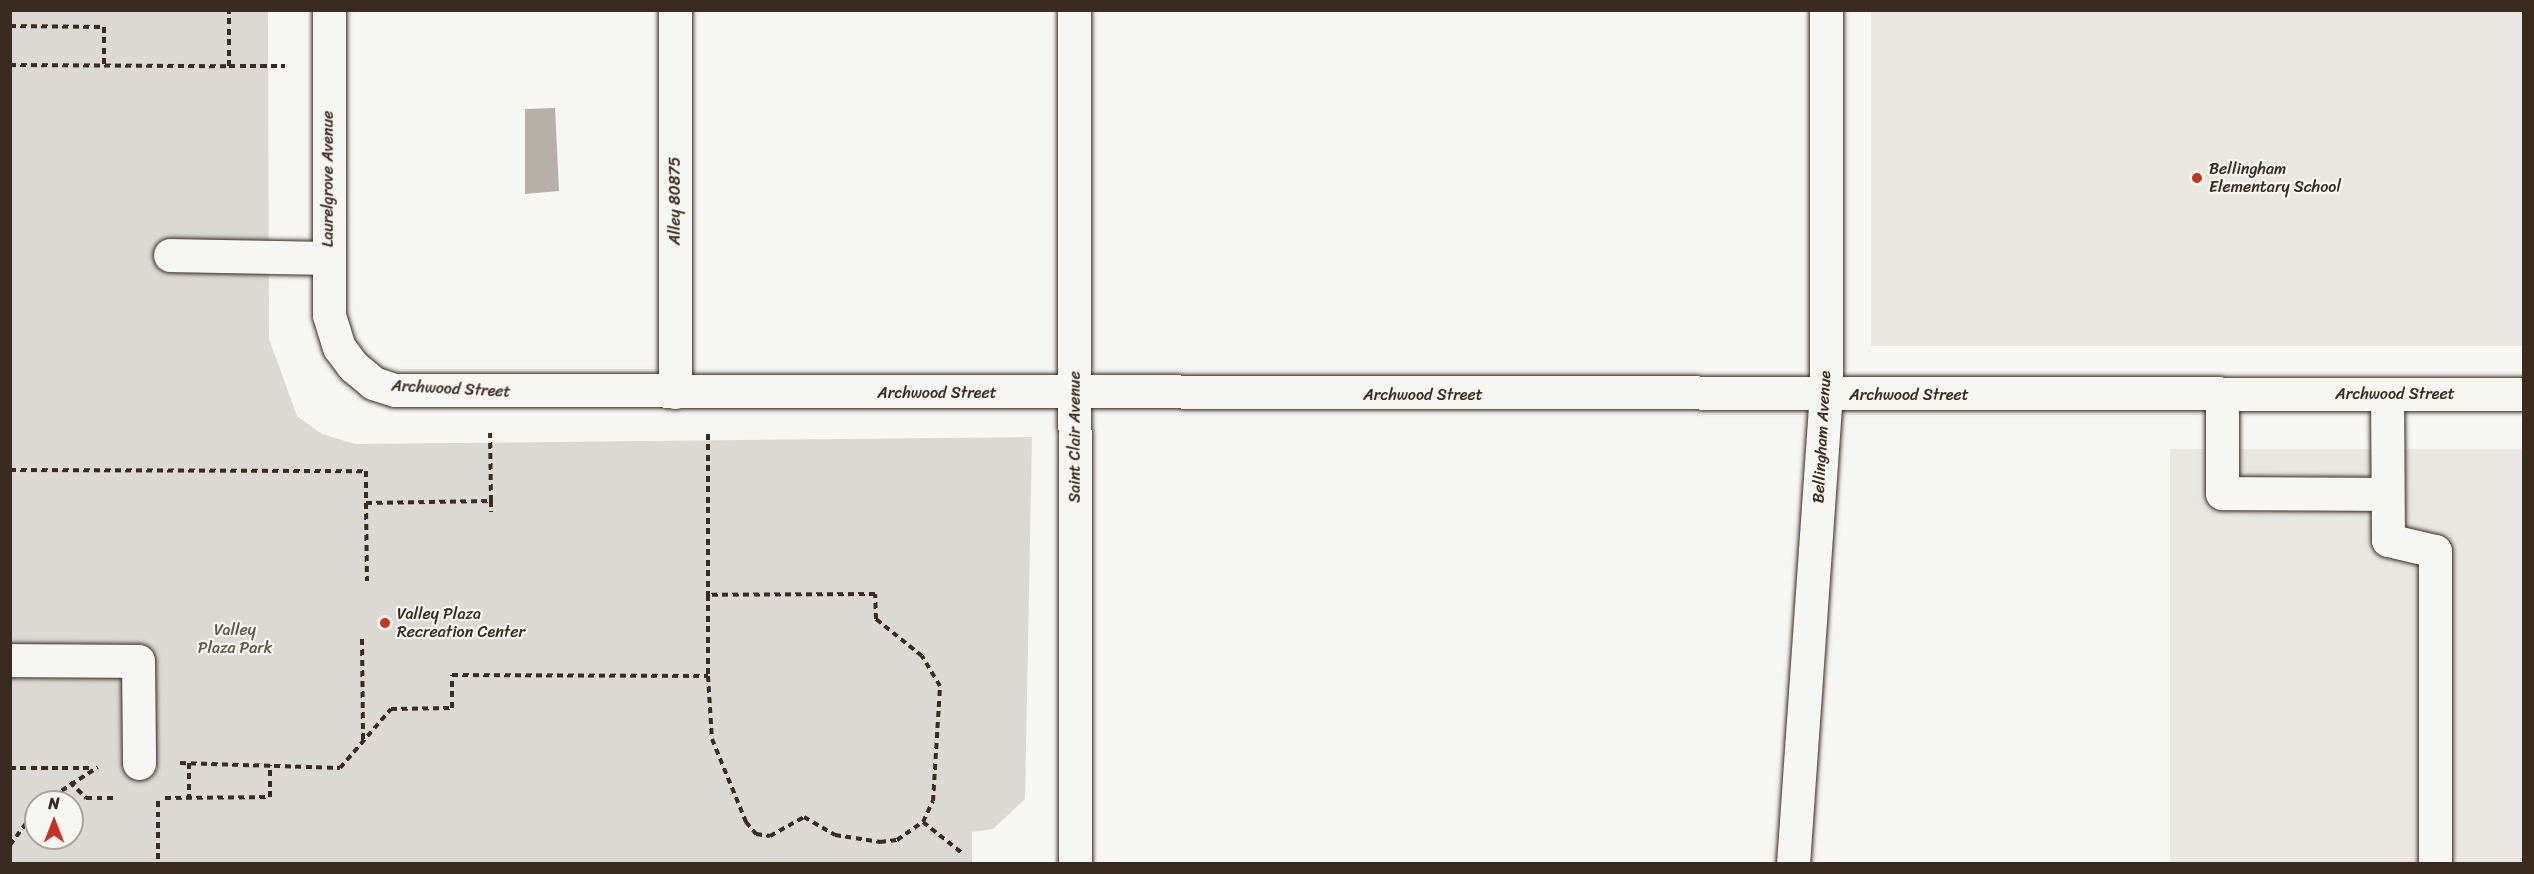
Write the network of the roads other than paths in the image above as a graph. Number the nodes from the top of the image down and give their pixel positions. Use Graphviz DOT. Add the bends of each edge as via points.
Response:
graph roads {
  1 [pos="329,10"];
  2 [pos="675,10"];
  3 [pos="1074,10"];
  4 [pos="1826,10"];
  5 [pos="170,255"];
  6 [pos="327,258"];
  7 [pos="339,347"];
  8 [pos="675,392"];
  9 [pos="1075,393"];
  10 [pos="2222,393"];
  11 [pos="2387,394"];
  12 [pos="2523,394"];
  13 [pos="1826,396"];
  14 [pos="2387,494"];
  15 [pos="10,660"];
  16 [pos="139,763"];
  17 [pos="1075,864"];
  18 [pos="1793,864"];
  19 [pos="2436,864"];
  1 -- 6 [label="street, Laurelgrove Avenue"];
  2 -- 8 [label="street, Alley 80875"];
  3 -- 9 [label="street, Saint Clair Avenue"];
  4 -- 13 [label="street, Bellingham Avenue"];
  5 -- 6 [label="street"];
  6 -- 7 [label="street, Laurelgrove Avenue" via="329,315"];
  7 -- 8 [label="street, Archwood Street" via="373,383 395,390"];
  8 -- 9 [label="street, Archwood Street"];
  9 -- 13 [label="street, Archwood Street"];
  9 -- 17 [label="street, Saint Clair Avenue"];
  10 -- 11 [label="street, Archwood Street"];
  10 -- 13 [label="street, Archwood Street"];
  10 -- 14 [label="street" via="2222,493"];
  11 -- 12 [label="street, Archwood Street"];
  11 -- 14 [label="street"];
  13 -- 18 [label="street, Bellingham Avenue"];
  14 -- 19 [label="street" via="2388,540 2435,551"];
  15 -- 16 [label="street" via="138,661"];
}
